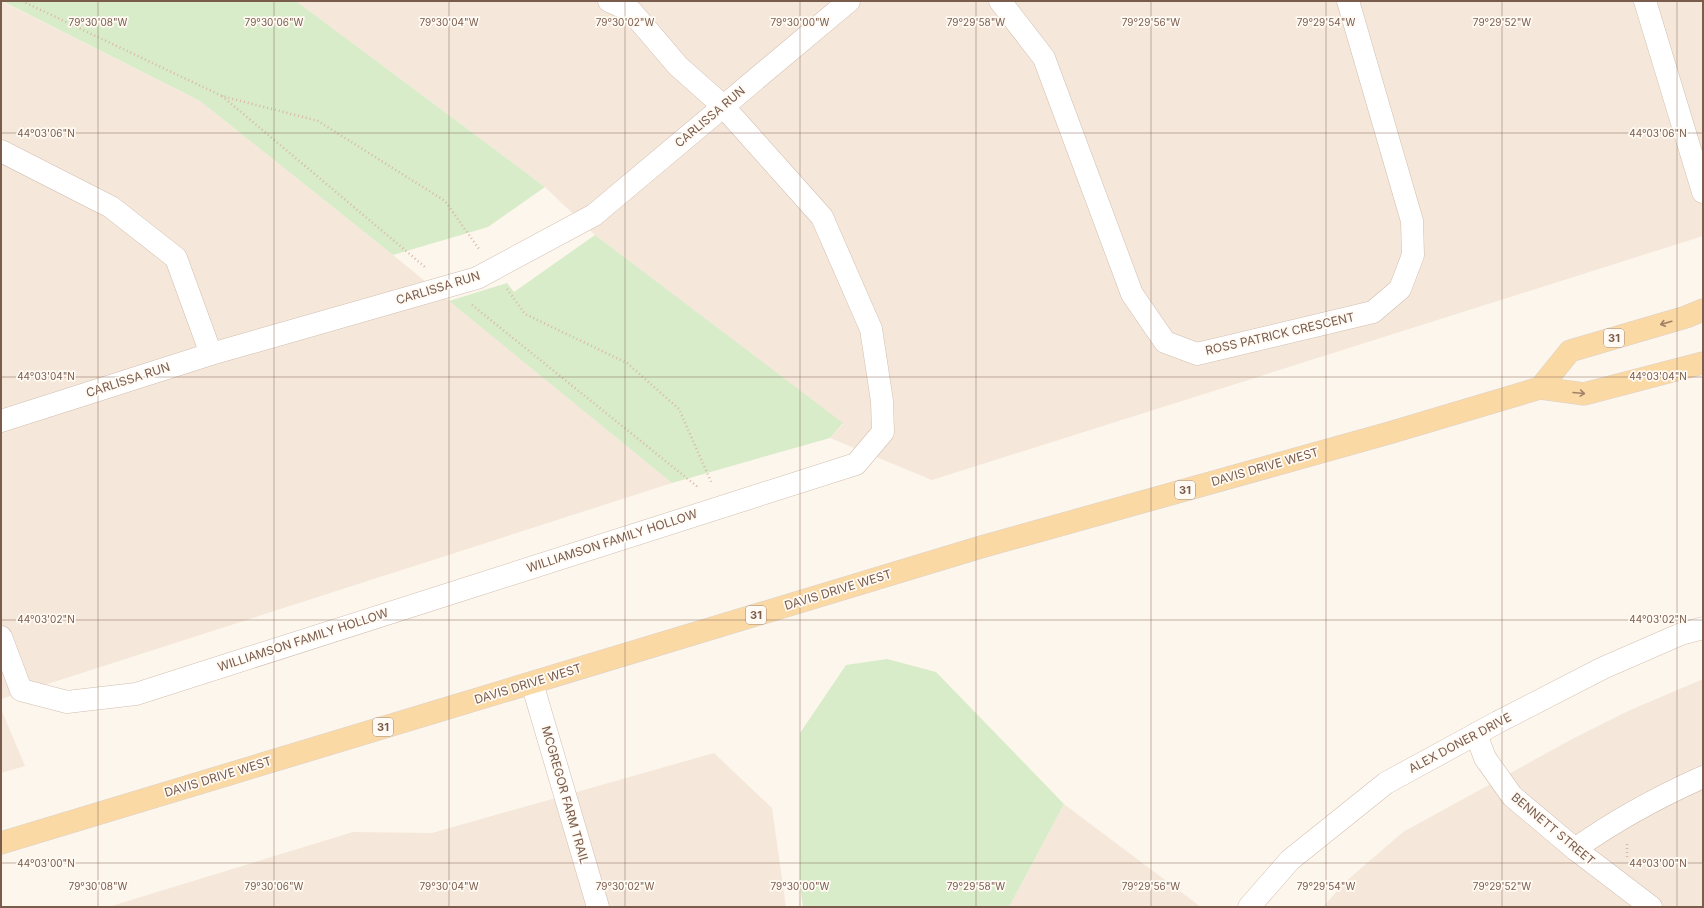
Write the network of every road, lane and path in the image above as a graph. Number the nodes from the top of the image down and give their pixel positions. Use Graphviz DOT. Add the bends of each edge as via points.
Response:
graph roads {
  1 [pos="22,1"];
  2 [pos="610,1"];
  3 [pos="849,1"];
  4 [pos="1000,1"];
  5 [pos="1348,1"];
  6 [pos="1646,1"];
  7 [pos="222,96"];
  8 [pos="723,106"];
  9 [pos="1,151"];
  10 [pos="1703,192"];
  11 [pos="1703,310"];
  12 [pos="211,354"];
  13 [pos="1703,363"];
  14 [pos="1540,388"];
  15 [pos="1,421"];
  16 [pos="1703,628"];
  17 [pos="1,637"];
  18 [pos="532,683"];
  19 [pos="1476,734"];
  20 [pos="1703,777"];
  21 [pos="1,843"];
  22 [pos="1627,843"];
  23 [pos="1575,849"];
  24 [pos="1629,863"];
  25 [pos="598,907"];
  26 [pos="1249,907"];
  27 [pos="1652,907"];
  1 -- 7 [label="path"];
  2 -- 8 [label="street" via="631,11 678,66"];
  3 -- 8 [label="street, CARLISSA RUN"];
  4 -- 5 [label="street, ROSS PATRICK CRESCENT" via="1044,58 1132,294 1165,342 1197,354 1373,312 1400,289 1413,255 1412,221"];
  6 -- 10 [label="street"];
  8 -- 12 [label="street, CARLISSA RUN" via="594,215 477,278"];
  8 -- 17 [label="street, WILLIAMSON FAMILY HOLLOW" via="822,217 871,329 882,401 883,432 856,464 136,694 67,702 21,690"];
  9 -- 12 [label="street" via="111,207 176,258"];
  11 -- 14 [label="main road, 31, one-way" via="1570,351"];
  12 -- 15 [label="street, CARLISSA RUN"];
  14 -- 13 [label="main road, DAVIS DRIVE WEST / 31, one-way" via="1584,394"];
  14 -- 18 [label="main road, DAVIS DRIVE WEST / 31" via="981,547"];
  16 -- 19 [label="street, ALEX DONER DRIVE" via="1681,634 1603,668"];
  18 -- 21 [label="main road, DAVIS DRIVE WEST / 31"];
  18 -- 25 [label="street, MCGREGOR FARM TRAIL"];
  19 -- 23 [label="street, BENNETT STREET" via="1485,758 1512,796"];
  19 -- 26 [label="street, ALEX DONER DRIVE" via="1386,783 1290,860"];
  20 -- 23 [label="street" via="1643,805"];
  22 -- 24 [label="path"];
  23 -- 27 [label="street, BENNETT STREET"];
}
